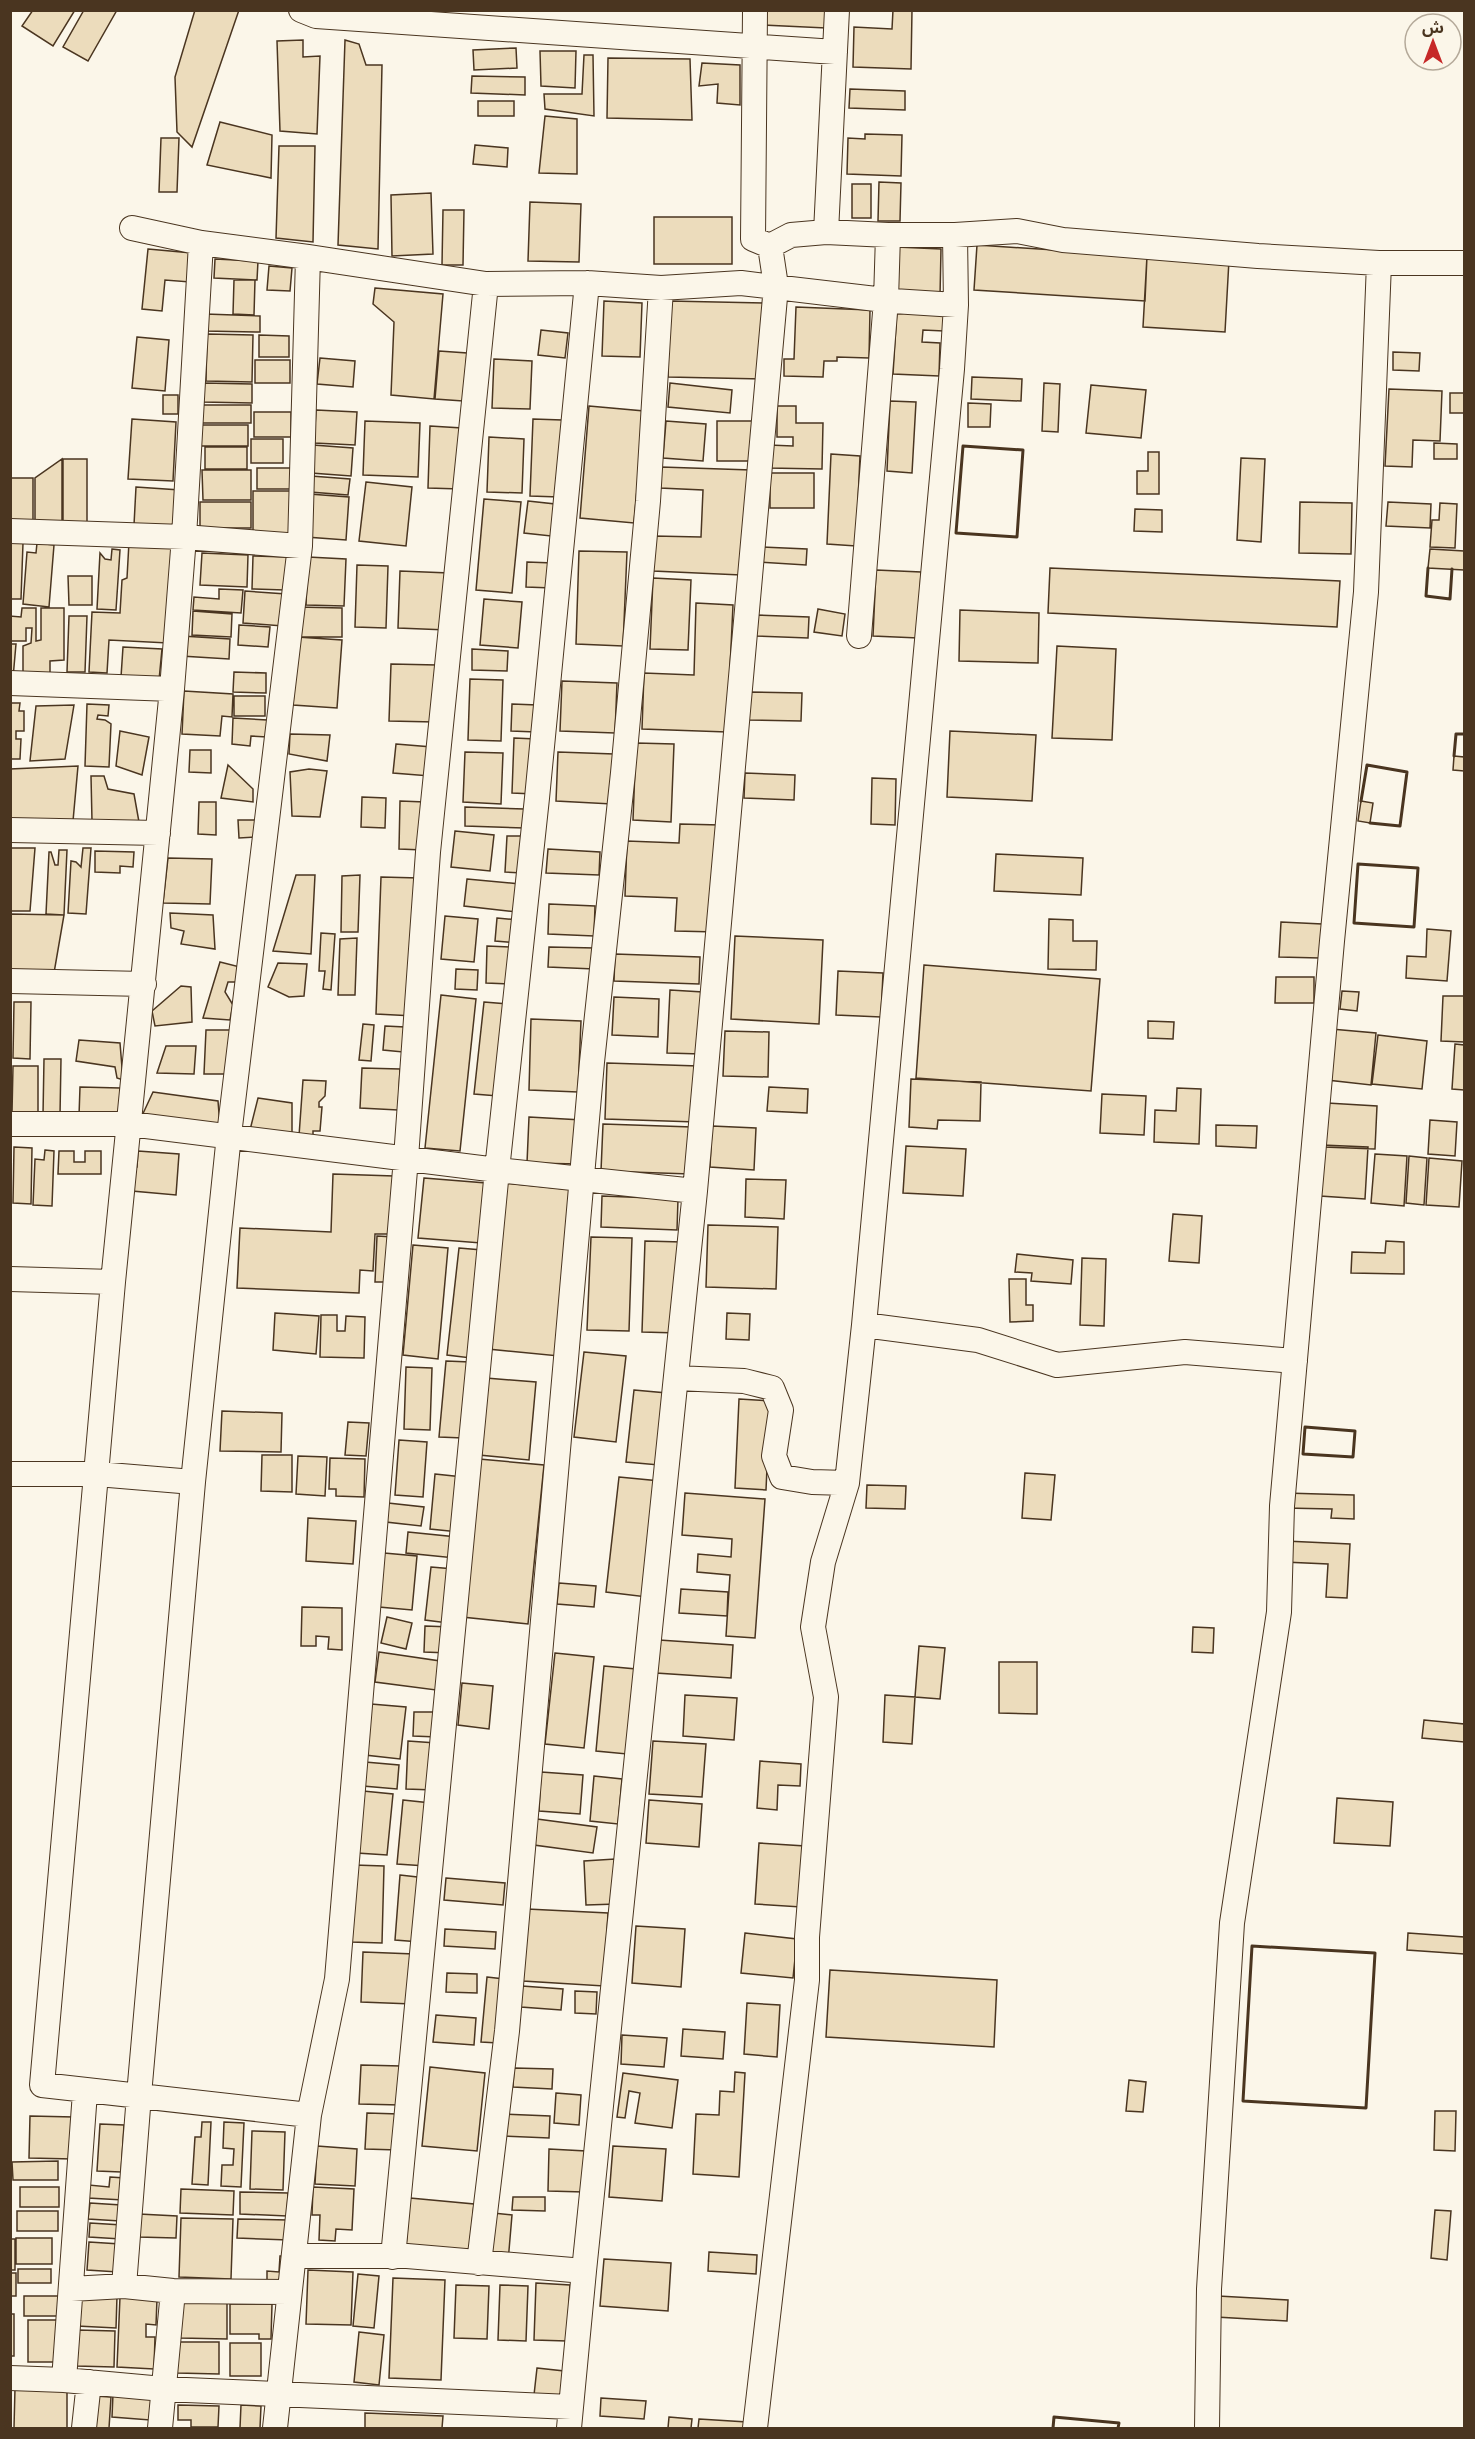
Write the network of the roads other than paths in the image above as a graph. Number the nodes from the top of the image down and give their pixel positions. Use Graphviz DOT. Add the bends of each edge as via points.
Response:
graph roads {
  1 [pos="301,10"];
  2 [pos="755,10"];
  3 [pos="837,10"];
  4 [pos="754,46"];
  5 [pos="835,52"];
  6 [pos="132,228"];
  7 [pos="826,232"];
  8 [pos="888,235"];
  9 [pos="956,235"];
  10 [pos="201,243"];
  11 [pos="770,246"];
  12 [pos="308,257"];
  13 [pos="1379,263"];
  14 [pos="1464,263"];
  15 [pos="587,283"];
  16 [pos="486,285"];
  17 [pos="776,286"];
  18 [pos="661,288"];
  19 [pos="886,300"];
  20 [pos="956,305"];
  21 [pos="10,531"];
  22 [pos="184,537"];
  23 [pos="300,546"];
  24 [pos="859,636"];
  25 [pos="10,682"];
  26 [pos="172,689"];
  27 [pos="10,830"];
  28 [pos="158,833"];
  29 [pos="10,981"];
  30 [pos="144,984"];
  31 [pos="10,1124"];
  32 [pos="130,1124"];
  33 [pos="229,1135"];
  34 [pos="406,1158"];
  35 [pos="497,1170"];
  36 [pos="583,1179"];
  37 [pos="695,1191"];
  38 [pos="10,1279"];
  39 [pos="113,1282"];
  40 [pos="864,1325"];
  41 [pos="1295,1361"];
  42 [pos="676,1378"];
  43 [pos="10,1474"];
  44 [pos="96,1474"];
  45 [pos="193,1482"];
  46 [pos="847,1483"];
  47 [pos="85,2092"];
  48 [pos="139,2095"];
  49 [pos="309,2115"];
  50 [pos="294,2256"];
  51 [pos="393,2257"];
  52 [pos="479,2263"];
  53 [pos="584,2271"];
  54 [pos="124,2286"];
  55 [pos="71,2289"];
  56 [pos="173,2291"];
  57 [pos="290,2292"];
  58 [pos="10,2378"];
  59 [pos="64,2380"];
  60 [pos="89,2382"];
  61 [pos="163,2389"];
  62 [pos="277,2394"];
  63 [pos="570,2418"];
  64 [pos="84,2428"];
  65 [pos="160,2428"];
  66 [pos="274,2428"];
  67 [pos="755,2428"];
  68 [pos="1207,2428"];
  1 -- 4 [label="street" via="340,18"];
  2 -- 4 [label="street"];
  3 -- 5 [label="street"];
  4 -- 5 [label="street"];
  4 -- 11 [label="street" via="753,239"];
  5 -- 7 [label="street"];
  6 -- 10 [label="street"];
  7 -- 8 [label="street"];
  7 -- 11 [label="street" via="791,235"];
  8 -- 9 [label="street"];
  8 -- 19 [label="street"];
  9 -- 13 [label="street" via="1017,231 1063,240"];
  9 -- 20 [label="street"];
  10 -- 12 [label="street"];
  10 -- 22 [label="street"];
  11 -- 17 [label="street"];
  12 -- 16 [label="street"];
  12 -- 23 [label="street"];
  13 -- 14 [label="street"];
  13 -- 41 [label="street" via="1366,592"];
  15 -- 16 [label="street"];
  15 -- 18 [label="street"];
  15 -- 35 [label="street"];
  16 -- 34 [label="street" via="428,852"];
  17 -- 18 [label="street" via="741,283"];
  17 -- 19 [label="street"];
  17 -- 37 [label="street"];
  18 -- 36 [label="street" via="648,501"];
  19 -- 20 [label="street"];
  19 -- 24 [label="street"];
  20 -- 40 [label="street"];
  21 -- 22 [label="street"];
  22 -- 23 [label="street"];
  22 -- 26 [label="street"];
  23 -- 33 [label="street"];
  25 -- 26 [label="street"];
  26 -- 28 [label="street"];
  27 -- 28 [label="street"];
  28 -- 30 [label="street"];
  29 -- 30 [label="street"];
  30 -- 32 [label="street"];
  31 -- 32 [label="street"];
  32 -- 33 [label="street"];
  32 -- 39 [label="street"];
  33 -- 34 [label="street"];
  33 -- 45 [label="street"];
  34 -- 35 [label="street"];
  34 -- 49 [label="street" via="337,1979"];
  35 -- 36 [label="street"];
  35 -- 51 [label="street"];
  36 -- 37 [label="street"];
  36 -- 52 [label="street" via="507,2031"];
  37 -- 42 [label="street"];
  38 -- 39 [label="street"];
  39 -- 44 [label="street"];
  40 -- 41 [label="street" via="978,1340 1057,1365 1185,1352"];
  40 -- 46 [label="street"];
  41 -- 68 [label="street" via="1282,1506 1279,1612 1232,1923 1209,2289"];
  42 -- 46 [label="street" via="744,1381 772,1388 781,1410 774,1456 782,1476"];
  42 -- 53 [label="street"];
  43 -- 44 [label="street"];
  44 -- 45 [label="street"];
  44 -- 47 [label="street" via="42,2085"];
  45 -- 48 [label="street"];
  46 -- 67 [label="street" via="823,1562 813,1627 826,1696 807,1980"];
  47 -- 48 [label="street"];
  47 -- 55 [label="street"];
  48 -- 49 [label="street"];
  48 -- 54 [label="street"];
  49 -- 50 [label="street"];
  50 -- 51 [label="street"];
  50 -- 57 [label="street"];
  51 -- 52 [label="street"];
  52 -- 53 [label="street"];
  53 -- 63 [label="street"];
  54 -- 55 [label="street"];
  54 -- 56 [label="street"];
  55 -- 59 [label="street"];
  56 -- 57 [label="street"];
  56 -- 61 [label="street"];
  57 -- 62 [label="street"];
  58 -- 59 [label="street"];
  59 -- 60 [label="street"];
  60 -- 61 [label="street"];
  60 -- 64 [label="street"];
  61 -- 62 [label="street"];
  61 -- 65 [label="street"];
  62 -- 63 [label="street"];
  62 -- 66 [label="street"];
}
